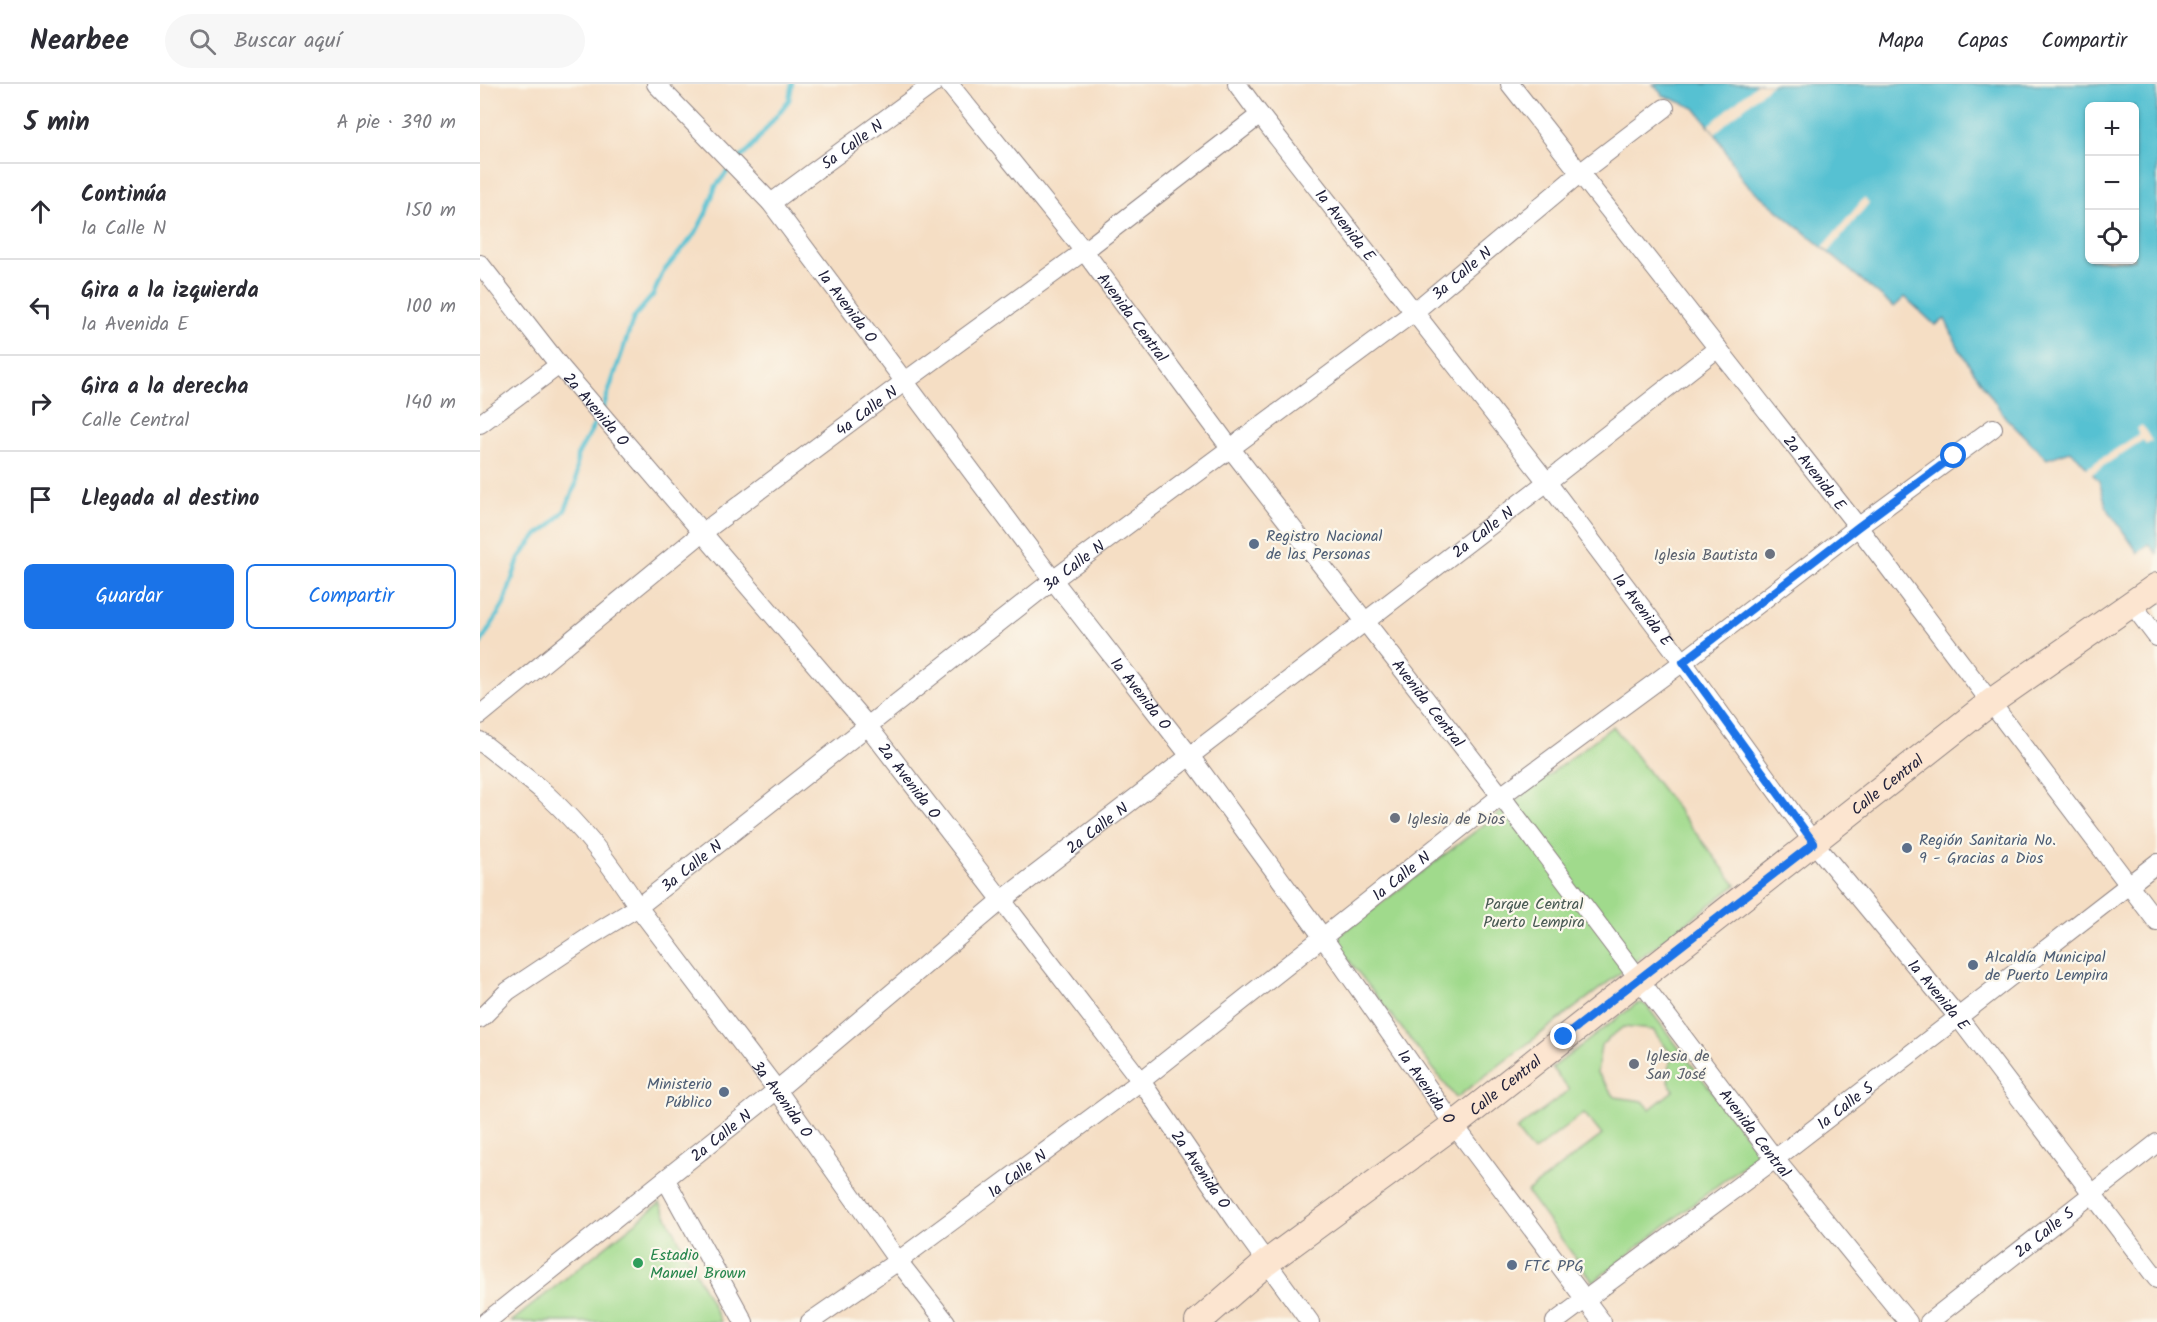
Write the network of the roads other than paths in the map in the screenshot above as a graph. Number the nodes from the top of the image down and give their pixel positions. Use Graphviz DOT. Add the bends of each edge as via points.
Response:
graph roads {
  1 [pos="656,84"];
  2 [pos="933,84"];
  3 [pos="949,84"];
  4 [pos="1510,84"];
  5 [pos="1240,85"];
  6 [pos="1665,108"];
  7 [pos="1260,116"];
  8 [pos="1580,173"];
  9 [pos="771,202"];
  10 [pos="1084,251"];
  11 [pos="480,264"];
  12 [pos="1414,312"];
  13 [pos="1718,348"];
  14 [pos="559,365"];
  15 [pos="904,382"];
  16 [pos="480,424"];
  17 [pos="1993,428"];
  18 [pos="1231,449"];
  19 [pos="1547,482"];
  20 [pos="1858,527"];
  21 [pos="702,533"];
  22 [pos="1053,580"];
  23 [pos="2157,586"];
  24 [pos="2132,604"];
  25 [pos="1365,620"];
  26 [pos="2157,637"];
  27 [pos="1683,662"];
  28 [pos="1991,702"];
  29 [pos="480,715"];
  30 [pos="867,725"];
  31 [pos="480,741"];
  32 [pos="1190,756"];
  33 [pos="1501,796"];
  34 [pos="1814,843"];
  35 [pos="2157,862"];
  36 [pos="2129,884"];
  37 [pos="1001,901"];
  38 [pos="638,907"];
  39 [pos="2157,922"];
  40 [pos="1322,936"];
  41 [pos="1638,978"];
  42 [pos="1958,1017"];
  43 [pos="480,1019"];
  44 [pos="1141,1081"];
  45 [pos="777,1090"];
  46 [pos="1454,1125"];
  47 [pos="2157,1143"];
  48 [pos="1775,1159"];
  49 [pos="666,1180"];
  50 [pos="2093,1193"];
  51 [pos="898,1261"];
  52 [pos="1266,1263"];
  53 [pos="2157,1279"];
  54 [pos="1585,1299"];
  55 [pos="486,1322"];
  56 [pos="744,1322"];
  57 [pos="810,1322"];
  58 [pos="946,1322"];
  59 [pos="1198,1322"];
  60 [pos="1310,1322"];
  61 [pos="1556,1322"];
  62 [pos="1602,1322"];
  63 [pos="1908,1322"];
  64 [pos="1929,1322"];
  1 -- 9 [label="street, 1a Avenida O"];
  2 -- 9 [label="street, 5a Calle N"];
  3 -- 10 [label="street, Avenida Central"];
  4 -- 8 [label="street, 2a Avenida E"];
  5 -- 7 [label="street, 1a Avenida E"];
  6 -- 8 [label="street, 3a Calle N"];
  7 -- 10 [label="street, 4a Calle N"];
  7 -- 12 [label="street, 1a Avenida E"];
  8 -- 12 [label="street, 3a Calle N"];
  8 -- 13 [label="street, 2a Avenida E"];
  9 -- 15 [label="street, 1a Avenida O"];
  10 -- 15 [label="street, 4a Calle N"];
  10 -- 18 [label="street, Avenida Central"];
  11 -- 14 [label="street, 2a Avenida O"];
  12 -- 18 [label="street, 3a Calle N"];
  12 -- 19 [label="street, 1a Avenida E"];
  13 -- 19 [label="street, 2a Calle N"];
  13 -- 20 [label="street, 2a Avenida E"];
  14 -- 16 [label="street"];
  14 -- 21 [label="street, 2a Avenida O"];
  15 -- 21 [label="street, 4a Calle N"];
  15 -- 22 [label="street, 1a Avenida O"];
  17 -- 20 [label="street, 1a Calle N"];
  18 -- 22 [label="street, 3a Calle N"];
  18 -- 25 [label="street, Avenida Central"];
  19 -- 25 [label="street, 2a Calle N"];
  19 -- 27 [label="street, 1a Avenida E"];
  20 -- 27 [label="street, 1a Calle N"];
  20 -- 28 [label="street, 2a Avenida E"];
  21 -- 29 [label="street, 4a Calle N"];
  21 -- 30 [label="street, 2a Avenida O"];
  22 -- 30 [label="street, 3a Calle N"];
  22 -- 32 [label="street, 1a Avenida O"];
  23 -- 24 [label="street, Calle Central"];
  24 -- 26 [label="street"];
  24 -- 28 [label="street, Calle Central"];
  25 -- 32 [label="street, 2a Calle N"];
  25 -- 33 [label="street, Avenida Central"];
  27 -- 33 [label="street, 1a Calle N"];
  27 -- 34 [label="street, 1a Avenida E"];
  28 -- 34 [label="street, Calle Central"];
  28 -- 36 [label="street, 2a Avenida E"];
  30 -- 37 [label="street, 2a Avenida O"];
  30 -- 38 [label="street, 3a Calle N"];
  31 -- 38 [label="street, 3a Avenida O" via="545,793 588,837"];
  32 -- 37 [label="street, 2a Calle N"];
  32 -- 40 [label="street, 1a Avenida O"];
  33 -- 40 [label="street, 1a Calle N"];
  33 -- 41 [label="street, Avenida Central"];
  34 -- 41 [label="street, Calle Central"];
  34 -- 42 [label="street, 1a Avenida E"];
  35 -- 36 [label="street, 1a Calle S"];
  36 -- 39 [label="street, 2a Avenida E"];
  36 -- 42 [label="street, 1a Calle S"];
  37 -- 44 [label="street, 2a Avenida O"];
  37 -- 45 [label="street, 2a Calle N"];
  38 -- 43 [label="street, 3a Calle N" via="508,991"];
  38 -- 45 [label="street, 3a Avenida O"];
  40 -- 44 [label="street, 1a Calle N"];
  40 -- 46 [label="street, 1a Avenida O"];
  41 -- 46 [label="street, Calle Central"];
  41 -- 48 [label="street, Avenida Central"];
  42 -- 48 [label="street, 1a Calle S"];
  42 -- 50 [label="street, 1a Avenida E"];
  44 -- 51 [label="street, 1a Calle N"];
  44 -- 52 [label="street, 2a Avenida O"];
  45 -- 49 [label="street, 2a Calle N"];
  45 -- 51 [label="street, 3a Avenida O"];
  46 -- 52 [label="street, Calle Central"];
  46 -- 54 [label="street, 1a Avenida O"];
  47 -- 50 [label="street, 2a Calle S"];
  48 -- 54 [label="street, 1a Calle S"];
  48 -- 63 [label="street, Avenida Central"];
  49 -- 55 [label="street, 2a Calle N"];
  49 -- 56 [label="street"];
  50 -- 53 [label="street, 1a Avenida E"];
  50 -- 64 [label="street, 2a Calle S"];
  51 -- 57 [label="street, 1a Calle N"];
  51 -- 58 [label="street, 3a Avenida O"];
  52 -- 59 [label="street, Calle Central"];
  52 -- 60 [label="street, 2a Avenida O"];
  54 -- 61 [label="street, 1a Calle S"];
  54 -- 62 [label="street, 1a Avenida O"];
}
